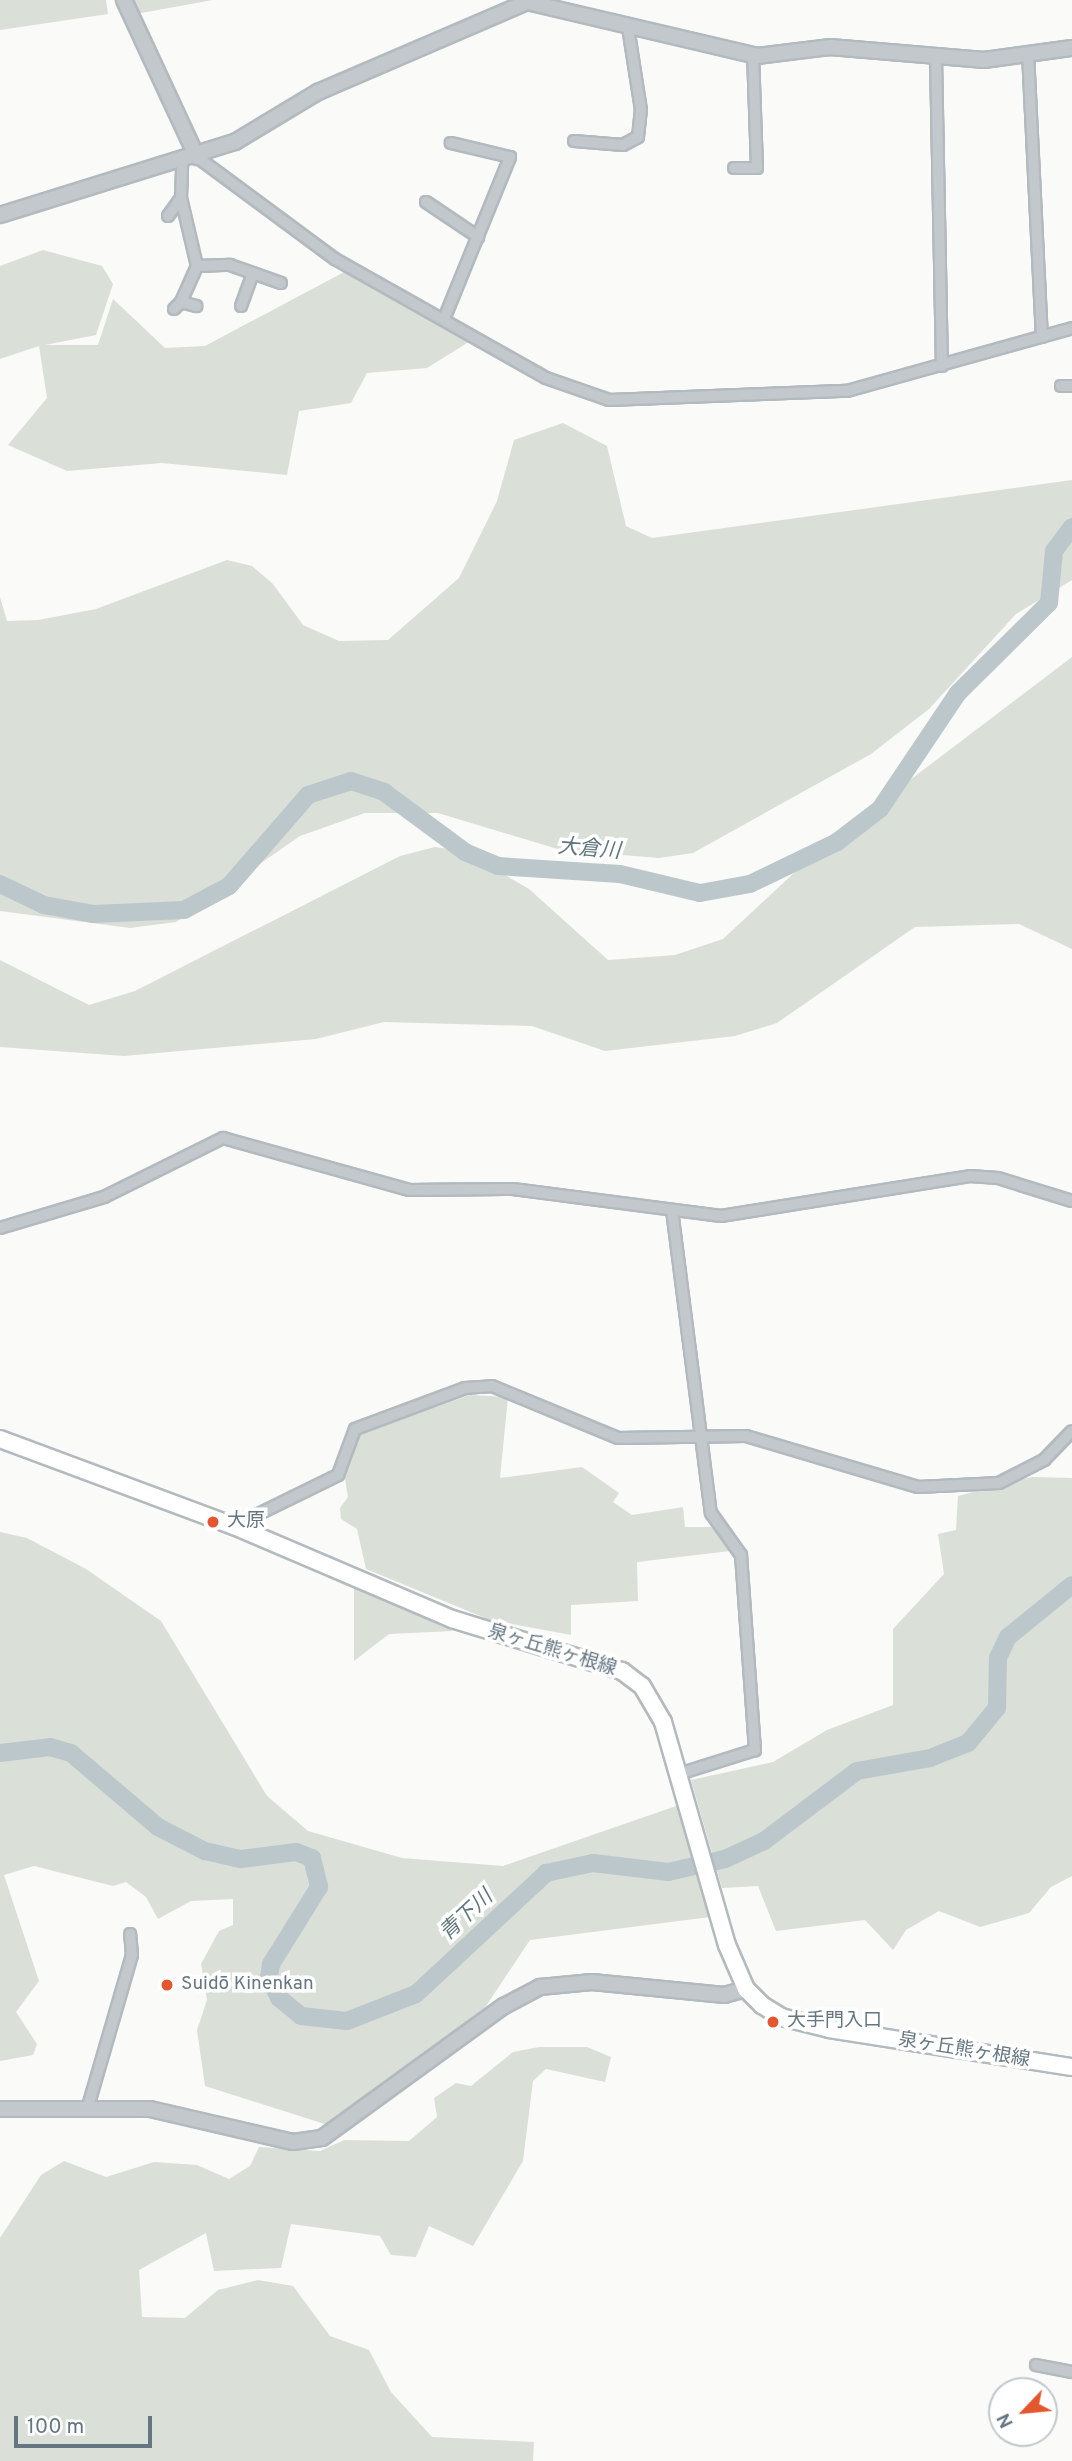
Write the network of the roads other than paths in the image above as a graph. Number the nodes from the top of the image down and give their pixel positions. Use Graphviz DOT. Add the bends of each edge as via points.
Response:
graph roads {
  1 [pos="124,0"];
  2 [pos="628,27"];
  3 [pos="1072,48"];
  4 [pos="1028,53"];
  5 [pos="753,55"];
  6 [pos="936,57"];
  7 [pos="575,141"];
  8 [pos="451,143"];
  9 [pos="197,157"];
  10 [pos="182,162"];
  11 [pos="734,169"];
  12 [pos="181,198"];
  13 [pos="426,202"];
  14 [pos="0,215"];
  15 [pos="168,216"];
  16 [pos="478,237"];
  17 [pos="197,267"];
  18 [pos="253,273"];
  19 [pos="281,283"];
  20 [pos="196,306"];
  21 [pos="241,306"];
  22 [pos="444,319"];
  23 [pos="1072,328"];
  24 [pos="1042,337"];
  25 [pos="942,366"];
  26 [pos="1072,1201"];
  27 [pos="672,1210"];
  28 [pos="0,1227"];
  29 [pos="1072,1431"];
  30 [pos="702,1438"];
  31 [pos="0,1439"];
  32 [pos="234,1526"];
  33 [pos="679,1774"];
  34 [pos="130,1934"];
  35 [pos="747,1989"];
  36 [pos="1072,2067"];
  37 [pos="0,2109"];
  38 [pos="87,2110"];
  39 [pos="1037,2365"];
  40 [pos="1072,2372"];
  1 -- 9 [label="street"];
  2 -- 5 [label="street"];
  2 -- 7 [label="street" via="641,110 638,137 623,145"];
  2 -- 9 [label="street" via="545,4 512,5 318,92 235,142"];
  3 -- 4 [label="street"];
  4 -- 6 [label="street" via="984,60"];
  4 -- 24 [label="street"];
  5 -- 6 [label="street" via="830,47"];
  5 -- 11 [label="street" via="757,168"];
  6 -- 25 [label="street"];
  8 -- 16 [label="street" via="510,157"];
  9 -- 10 [label="street"];
  9 -- 22 [label="street" via="335,259"];
  10 -- 12 [label="street"];
  10 -- 14 [label="street"];
  12 -- 15 [label="street"];
  12 -- 17 [label="street"];
  13 -- 16 [label="street"];
  16 -- 22 [label="street"];
  17 -- 18 [label="street" via="230,265"];
  17 -- 20 [label="street" via="178,306"];
  18 -- 19 [label="street"];
  18 -- 21 [label="street"];
  22 -- 25 [label="street" via="546,378 609,400 847,391"];
  23 -- 24 [label="street"];
  24 -- 25 [label="street"];
  26 -- 27 [label="street" via="998,1178 970,1176 764,1214"];
  27 -- 28 [label="street" via="513,1189 409,1190 223,1138 104,1197"];
  27 -- 30 [label="street"];
  29 -- 30 [label="street" via="1026,1472 974,1489 918,1487 746,1436"];
  30 -- 32 [label="street" via="618,1438 492,1386 465,1388 355,1429 338,1475"];
  30 -- 33 [label="street" via="711,1513 741,1555 755,1750"];
  31 -- 32 [label="main road, 泉ヶ丘熊ヶ根線"];
  32 -- 33 [label="main road, 泉ヶ丘熊ヶ根線" via="452,1619 622,1671 654,1703"];
  33 -- 35 [label="main road, 泉ヶ丘熊ヶ根線" via="718,1917"];
  34 -- 38 [label="street" via="132,1955"];
  35 -- 36 [label="main road, 泉ヶ丘熊ヶ根線" via="781,2017 802,2024"];
  35 -- 38 [label="street" via="724,1995 592,1983 540,1987 504,2006 322,2138 293,2143 150,2109"];
  37 -- 38 [label="street"];
  39 -- 40 [label="street"];
}
